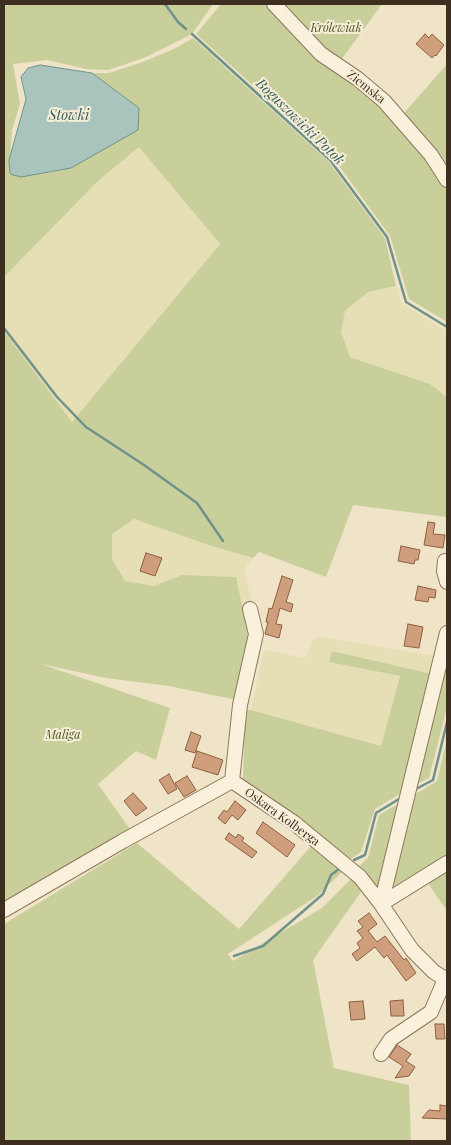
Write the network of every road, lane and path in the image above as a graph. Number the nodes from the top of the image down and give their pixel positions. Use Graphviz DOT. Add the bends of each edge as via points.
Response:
graph roads {
  1 [pos="274,4"];
  2 [pos="447,180"];
  3 [pos="445,561"];
  4 [pos="447,582"];
  5 [pos="250,609"];
  6 [pos="447,633"];
  7 [pos="232,781"];
  8 [pos="447,863"];
  9 [pos="381,904"];
  10 [pos="4,910"];
  11 [pos="446,979"];
  12 [pos="381,1054"];
  1 -- 2 [label="street, Ziemska" via="321,54 384,101 431,155"];
  3 -- 4 [label="street"];
  5 -- 7 [label="street" via="256,634 240,705"];
  6 -- 9 [label="street"];
  7 -- 9 [label="street, Oskara Kolberga" via="293,822 360,878"];
  7 -- 10 [label="street, Oskara Kolberga"];
  8 -- 9 [label="street"];
  9 -- 11 [label="street, Oskara Kolberga" via="412,950"];
  11 -- 12 [label="street" via="431,1012 391,1039"];
}
